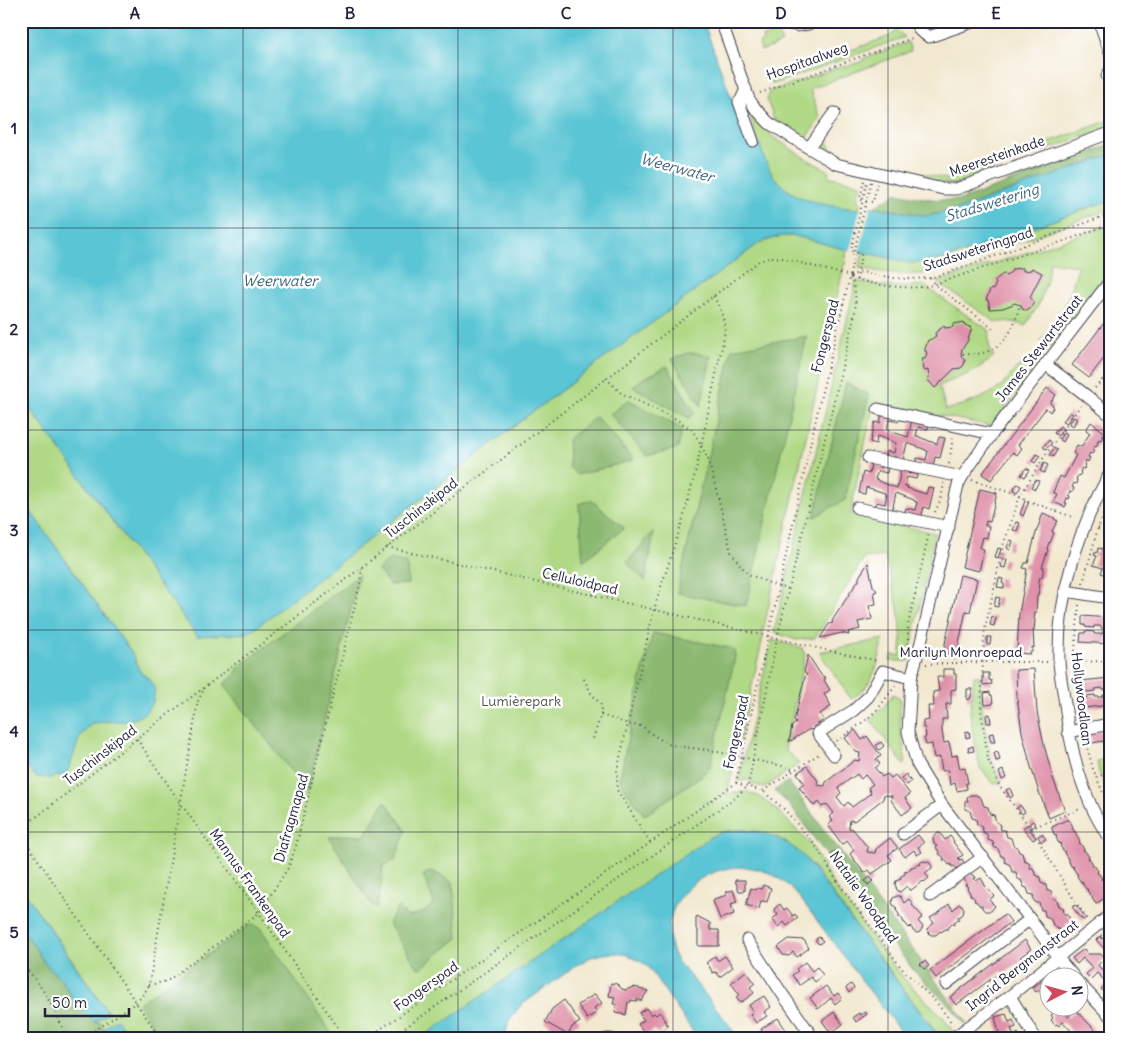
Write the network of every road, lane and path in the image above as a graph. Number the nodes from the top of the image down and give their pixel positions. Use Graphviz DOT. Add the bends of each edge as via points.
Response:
graph roads {
  1 [pos="721,21"];
  2 [pos="975,21"];
  3 [pos="1099,21"];
  4 [pos="917,26"];
  5 [pos="1110,53"];
  6 [pos="746,89"];
  7 [pos="758,94"];
  8 [pos="834,113"];
  9 [pos="1110,133"];
  10 [pos="753,141"];
  11 [pos="809,148"];
  12 [pos="868,179"];
  13 [pos="877,184"];
  14 [pos="865,201"];
  15 [pos="1110,214"];
  16 [pos="1110,224"];
  17 [pos="853,251"];
  18 [pos="858,273"];
  19 [pos="851,277"];
  20 [pos="930,278"];
  21 [pos="856,280"];
  22 [pos="1110,281"];
  23 [pos="934,284"];
  24 [pos="713,295"];
  25 [pos="1019,307"];
  26 [pos="996,330"];
  27 [pos="963,354"];
  28 [pos="1045,364"];
  29 [pos="1110,371"];
  30 [pos="606,378"];
  31 [pos="1087,396"];
  32 [pos="878,409"];
  33 [pos="1110,415"];
  34 [pos="953,425"];
  35 [pos="992,434"];
  36 [pos="701,444"];
  37 [pos="868,458"];
  38 [pos="1110,473"];
  39 [pos="946,474"];
  40 [pos="962,477"];
  41 [pos="1020,496"];
  42 [pos="1110,500"];
  43 [pos="857,508"];
  44 [pos="1085,522"];
  45 [pos="931,524"];
  46 [pos="949,527"];
  47 [pos="1098,528"];
  48 [pos="1110,532"];
  49 [pos="387,547"];
  50 [pos="362,567"];
  51 [pos="599,581"];
  52 [pos="779,587"];
  53 [pos="789,589"];
  54 [pos="1065,591"];
  55 [pos="1081,593"];
  56 [pos="593,594"];
  57 [pos="1110,598"];
  58 [pos="654,609"];
  59 [pos="768,636"];
  60 [pos="776,638"];
  61 [pos="1074,661"];
  62 [pos="1110,661"];
  63 [pos="886,662"];
  64 [pos="982,662"];
  65 [pos="1059,662"];
  66 [pos="909,663"];
  67 [pos="906,677"];
  68 [pos="584,679"];
  69 [pos="205,687"];
  70 [pos="601,715"];
  71 [pos="627,724"];
  72 [pos="1110,724"];
  73 [pos="1082,730"];
  74 [pos="1068,732"];
  75 [pos="138,739"];
  76 [pos="592,742"];
  77 [pos="831,752"];
  78 [pos="741,756"];
  79 [pos="753,759"];
  80 [pos="1110,763"];
  81 [pos="794,770"];
  82 [pos="1109,773"];
  83 [pos="1096,777"];
  84 [pos="736,783"];
  85 [pos="748,786"];
  86 [pos="762,791"];
  87 [pos="181,804"];
  88 [pos="942,805"];
  89 [pos="1090,805"];
  90 [pos="1110,809"];
  91 [pos="21,829"];
  92 [pos="1032,830"];
  93 [pos="903,834"];
  94 [pos="21,835"];
  95 [pos="1110,840"];
  96 [pos="650,843"];
  97 [pos="983,857"];
  98 [pos="930,896"];
  99 [pos="259,913"];
  100 [pos="1110,915"];
  101 [pos="1030,919"];
  102 [pos="1093,928"];
  103 [pos="747,940"];
  104 [pos="1110,945"];
  105 [pos="1058,958"];
  106 [pos="21,964"];
  107 [pos="1066,968"];
  108 [pos="946,984"];
  109 [pos="149,985"];
  110 [pos="1088,993"];
  111 [pos="1010,996"];
  112 [pos="137,1002"];
  113 [pos="1110,1016"];
  114 [pos="955,1036"];
  115 [pos="68,1039"];
  116 [pos="82,1039"];
  117 [pos="161,1039"];
  118 [pos="346,1039"];
  119 [pos="366,1039"];
  120 [pos="389,1039"];
  121 [pos="607,1039"];
  122 [pos="611,1039"];
  123 [pos="814,1039"];
  124 [pos="1036,1039"];
  1 -- 6 [label="street, Meeresteinkade"];
  2 -- 4 [label="street" via="929,37"];
  3 -- 5 [label="street"];
  4 -- 7 [label="path, Hospitaalweg" via="908,40"];
  6 -- 10 [label="street" via="739,102"];
  6 -- 11 [label="street, Meeresteinkade" via="755,108 769,123"];
  8 -- 11 [label="street"];
  9 -- 12 [label="street, Meeresteinkade" via="956,189"];
  11 -- 12 [label="street, Meeresteinkade"];
  12 -- 14 [label="path"];
  12 -- 14 [label="path" via="860,199"];
  13 -- 14 [label="path" via="873,202"];
  14 -- 17 [label="path, Fongerspad"];
  15 -- 20 [label="path, Stadsweteringpad"];
  16 -- 23 [label="path, Stadsweteringpad"];
  17 -- 18 [label="path" via="861,254"];
  17 -- 19 [label="path, Fongerspad"];
  18 -- 19 [label="path, Stadsweteringpad"];
  18 -- 20 [label="path, Stadsweteringpad"];
  18 -- 21 [label="path"];
  19 -- 21 [label="path, Stadsweteringpad"];
  19 -- 24 [label="path, Tuschinskipad" via="772,258 759,260"];
  19 -- 52 [label="path, Fongerspad"];
  19 -- 53 [label="path, Fongerspad" via="856,299 855,313"];
  20 -- 23 [label="path"];
  21 -- 23 [label="path, Stadsweteringpad" via="895,287"];
  22 -- 28 [label="street, James Stewartstraat"];
  23 -- 26 [label="path"];
  24 -- 30 [label="path, Tuschinskipad"];
  24 -- 36 [label="path" via="725,326"];
  25 -- 27 [label="path" via="1015,324 1003,342 982,354"];
  28 -- 31 [label="street"];
  28 -- 35 [label="street, James Stewartstraat"];
  29 -- 31 [label="path"];
  30 -- 36 [label="path" via="621,393 692,430"];
  30 -- 49 [label="path, Tuschinskipad"];
  31 -- 33 [label="street"];
  31 -- 41 [label="path"];
  32 -- 34 [label="street"];
  34 -- 35 [label="street"];
  34 -- 39 [label="path"];
  35 -- 40 [label="street, James Stewartstraat"];
  36 -- 52 [label="path" via="708,459 731,552 748,574"];
  36 -- 58 [label="path" via="683,519"];
  37 -- 39 [label="street"];
  38 -- 44 [label="street, Hollywoodlaan"];
  39 -- 40 [label="street"];
  39 -- 45 [label="path"];
  40 -- 41 [label="path"];
  40 -- 46 [label="street, James Stewartstraat"];
  41 -- 44 [label="path"];
  41 -- 64 [label="path" via="1003,546 984,634"];
  42 -- 47 [label="path"];
  43 -- 45 [label="street"];
  44 -- 47 [label="path"];
  44 -- 54 [label="street, Hollywoodlaan"];
  45 -- 46 [label="street"];
  45 -- 66 [label="path" via="908,625"];
  46 -- 66 [label="street, James Stewartstraat" via="921,642"];
  47 -- 48 [label="path"];
  47 -- 55 [label="path"];
  49 -- 50 [label="path, Tuschinskipad"];
  49 -- 56 [label="path, Celluloidpad"];
  50 -- 69 [label="path, Tuschinskipad"];
  50 -- 99 [label="path, Diafragmapad" via="296,846 288,868"];
  51 -- 56 [label="path"];
  52 -- 53 [label="path"];
  52 -- 59 [label="path, Fongerspad"];
  53 -- 60 [label="path, Fongerspad"];
  54 -- 55 [label="street"];
  54 -- 65 [label="street, Hollywoodlaan"];
  55 -- 57 [label="street"];
  55 -- 61 [label="path"];
  56 -- 58 [label="path, Celluloidpad"];
  58 -- 59 [label="path, Celluloidpad"];
  58 -- 71 [label="path"];
  59 -- 60 [label="path, Celluloidpad"];
  59 -- 78 [label="path, Fongerspad"];
  60 -- 63 [label="path, Marilyn Monroepad"];
  60 -- 79 [label="path, Fongerspad"];
  61 -- 62 [label="path, Marilyn Monroepad"];
  61 -- 65 [label="path, Marilyn Monroepad"];
  61 -- 73 [label="path"];
  64 -- 65 [label="path, Marilyn Monroepad"];
  64 -- 66 [label="path, Marilyn Monroepad"];
  64 -- 92 [label="path" via="981,711 988,760 1000,787"];
  65 -- 74 [label="street, Hollywoodlaan"];
  66 -- 67 [label="street, James Stewartstraat"];
  67 -- 77 [label="path" via="878,709"];
  67 -- 77 [label="street" via="883,671 868,697 818,733"];
  67 -- 88 [label="street, James Stewartstraat" via="908,732 917,764"];
  68 -- 70 [label="path" via="601,705"];
  69 -- 75 [label="path, Tuschinskipad"];
  69 -- 87 [label="path" via="198,702"];
  70 -- 71 [label="path"];
  70 -- 76 [label="path"];
  71 -- 78 [label="path" via="642,726 670,745"];
  71 -- 96 [label="path" via="617,771 617,790"];
  72 -- 73 [label="street"];
  73 -- 74 [label="street"];
  73 -- 83 [label="path"];
  74 -- 89 [label="street, Hollywoodlaan"];
  75 -- 87 [label="path, Mannus Frankenpad"];
  75 -- 91 [label="path, Tuschinskipad"];
  77 -- 81 [label="path"];
  78 -- 79 [label="path"];
  78 -- 84 [label="path, Fongerspad"];
  79 -- 81 [label="path"];
  79 -- 85 [label="path, Fongerspad"];
  80 -- 82 [label="path"];
  81 -- 86 [label="path"];
  82 -- 83 [label="path"];
  83 -- 90 [label="path"];
  84 -- 85 [label="path, Natalie Woodpad"];
  84 -- 96 [label="path, Fongerspad"];
  85 -- 86 [label="path, Natalie Woodpad"];
  85 -- 120 [label="path, Fongerspad"];
  86 -- 114 [label="path, Natalie Woodpad" via="785,810 815,845 903,970 936,1002"];
  87 -- 99 [label="path, Mannus Frankenpad"];
  87 -- 109 [label="path"];
  88 -- 93 [label="street"];
  88 -- 97 [label="street, James Stewartstraat"];
  89 -- 92 [label="path"];
  89 -- 95 [label="street, Hollywoodlaan"];
  92 -- 102 [label="path"];
  94 -- 112 [label="path"];
  96 -- 119 [label="path, Fongerspad"];
  97 -- 98 [label="street"];
  97 -- 101 [label="street, James Stewartstraat"];
  99 -- 109 [label="path, Diafragmapad" via="180,972"];
  99 -- 118 [label="path, Mannus Frankenpad"];
  100 -- 102 [label="street, Ingrid Bergmanstraat"];
  101 -- 105 [label="street, James Stewartstraat"];
  101 -- 108 [label="street"];
  102 -- 104 [label="path"];
  102 -- 105 [label="street, Ingrid Bergmanstraat"];
  103 -- 123 [label="street"];
  105 -- 107 [label="street, James Stewartstraat"];
  105 -- 111 [label="street, Ingrid Bergmanstraat"];
  106 -- 115 [label="path" via="30,971 55,1010"];
  109 -- 112 [label="path"];
  110 -- 113 [label="street"];
  111 -- 114 [label="street, Ingrid Bergmanstraat"];
  111 -- 124 [label="street"];
  112 -- 116 [label="path"];
  112 -- 117 [label="path"];
  121 -- 122 [label="street"];
}
